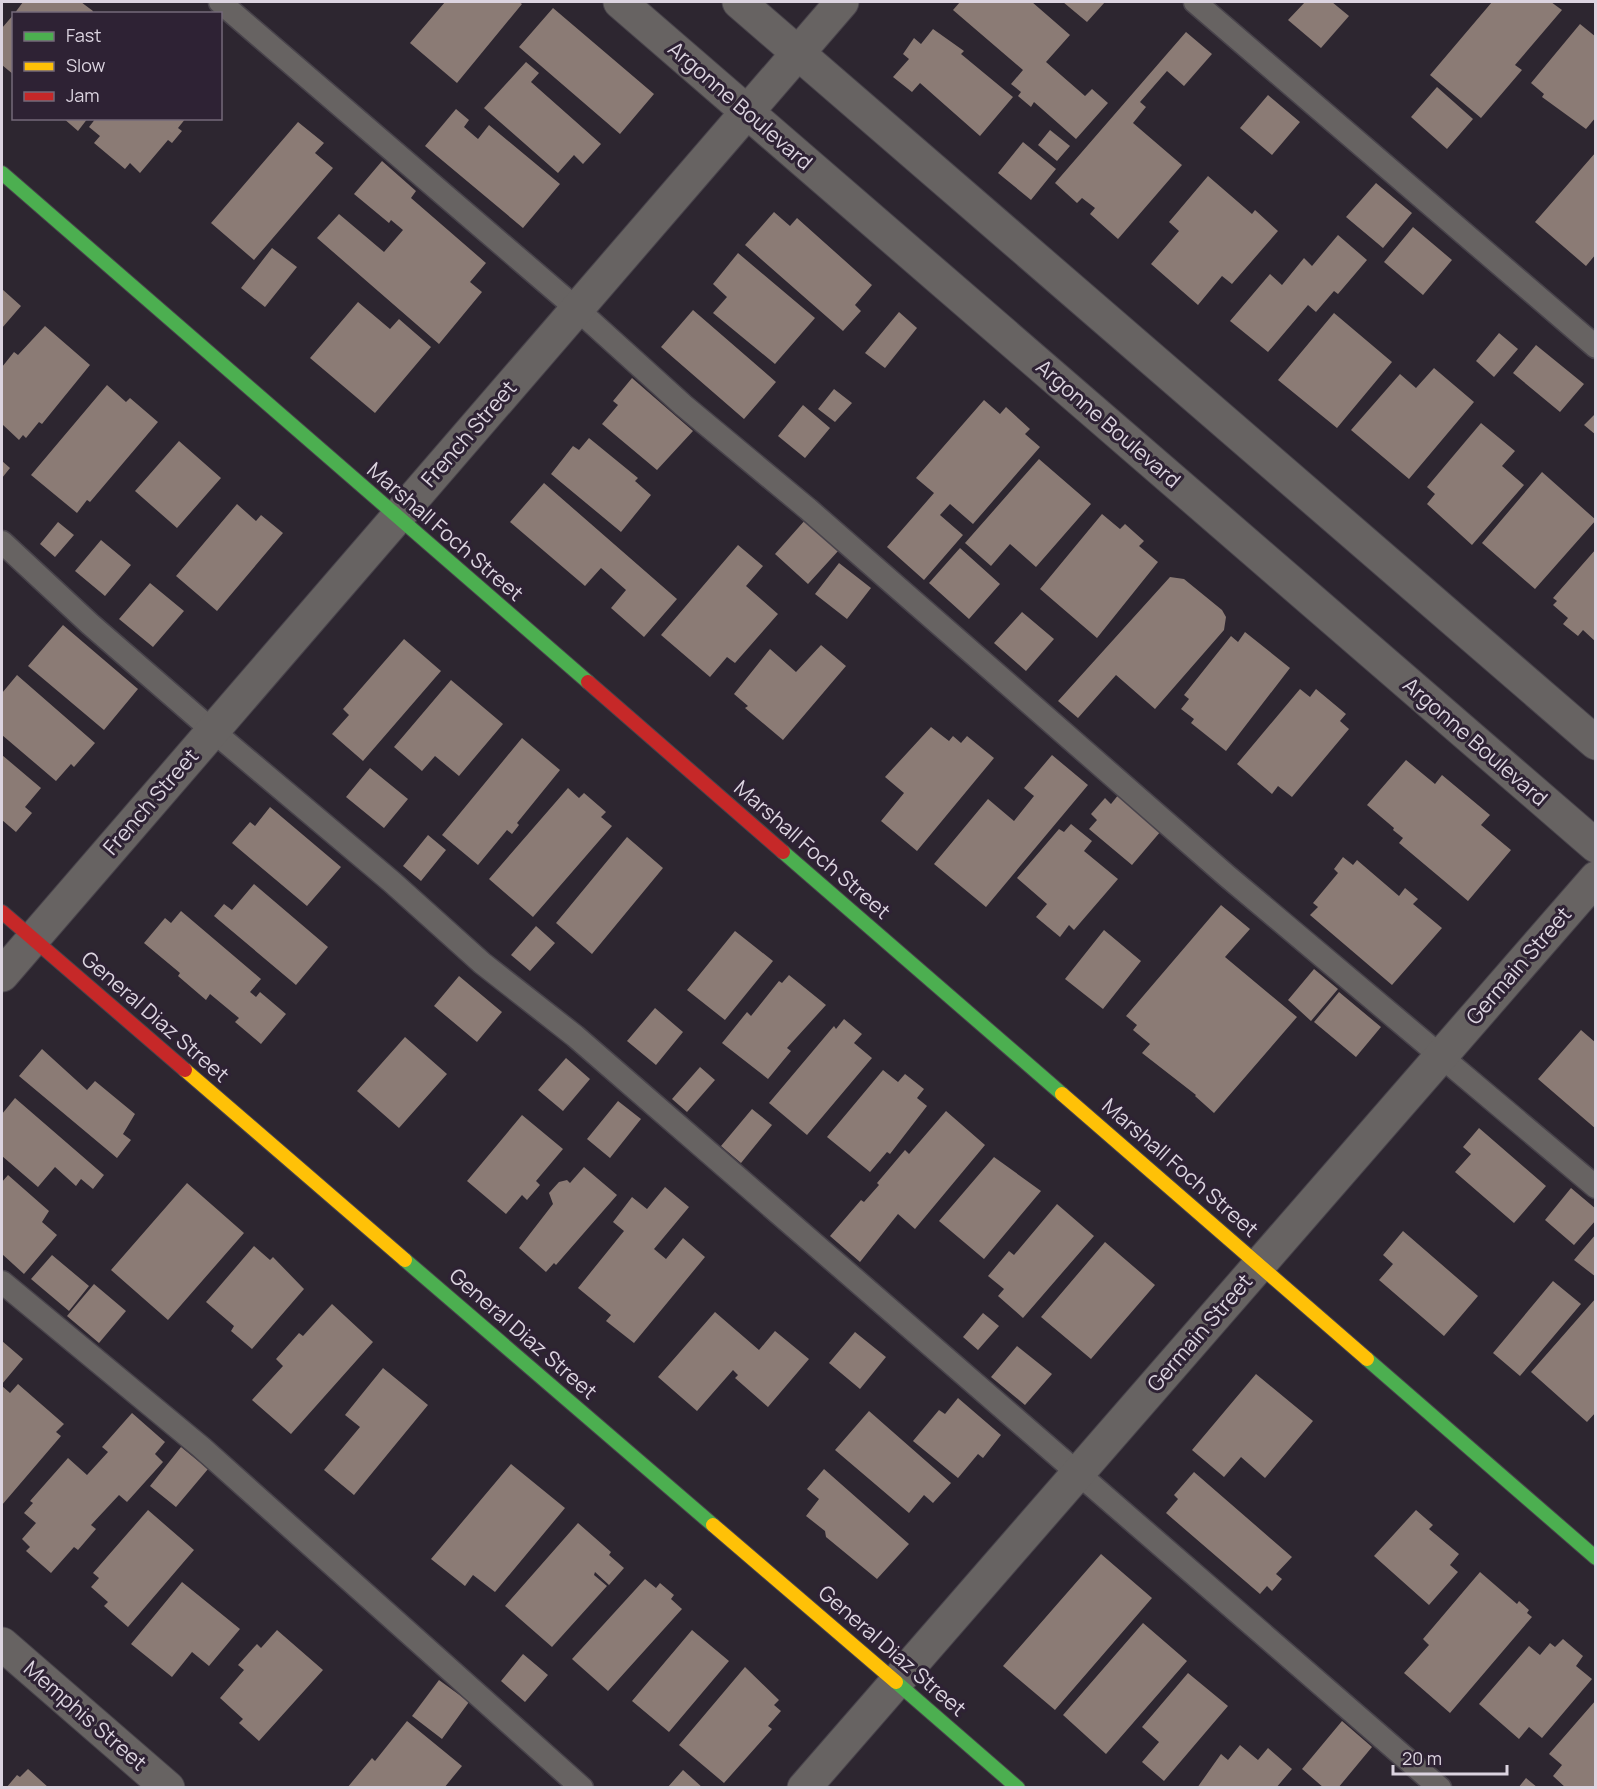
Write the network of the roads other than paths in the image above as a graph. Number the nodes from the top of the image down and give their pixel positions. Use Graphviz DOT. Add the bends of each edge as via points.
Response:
graph roads {
  1 [pos="220,2"];
  2 [pos="620,2"];
  3 [pos="738,2"];
  4 [pos="842,2"];
  5 [pos="1195,2"];
  6 [pos="798,53"];
  7 [pos="748,112"];
  8 [pos="2,173"];
  9 [pos="577,309"];
  10 [pos="1596,347"];
  11 [pos="396,518"];
  12 [pos="2,542"];
  13 [pos="213,731"];
  14 [pos="1596,743"];
  15 [pos="1596,846"];
  16 [pos="1596,878"];
  17 [pos="2,912"];
  18 [pos="32,939"];
  19 [pos="2,975"];
  20 [pos="1442,1055"];
  21 [pos="1596,1188"];
  22 [pos="1260,1265"];
  23 [pos="2,1281"];
  24 [pos="1079,1472"];
  25 [pos="1596,1558"];
  26 [pos="2,1644"];
  27 [pos="896,1682"];
  28 [pos="168,1788"];
  29 [pos="582,1788"];
  30 [pos="804,1788"];
  31 [pos="1018,1788"];
  32 [pos="1440,1788"];
  1 -- 9 [label="lane"];
  2 -- 7 [label="street, Argonne Boulevard"];
  3 -- 6 [label="street"];
  4 -- 6 [label="street, French Street"];
  5 -- 10 [label="lane"];
  6 -- 7 [label="street, French Street"];
  6 -- 14 [label="street"];
  7 -- 9 [label="street, French Street"];
  7 -- 15 [label="street, Argonne Boulevard"];
  8 -- 11 [label="street, Marshall Foch Street"];
  9 -- 11 [label="street, French Street"];
  9 -- 20 [label="lane" via="1227,876"];
  11 -- 13 [label="street, French Street"];
  11 -- 22 [label="street, Marshall Foch Street"];
  12 -- 13 [label="lane"];
  13 -- 18 [label="street, French Street"];
  13 -- 24 [label="lane" via="482,963 575,1036"];
  16 -- 20 [label="street, Germain Street"];
  17 -- 18 [label="street, General Diaz Street"];
  18 -- 19 [label="street, French Street"];
  18 -- 27 [label="street, General Diaz Street"];
  20 -- 21 [label="lane"];
  20 -- 22 [label="street, Germain Street"];
  22 -- 24 [label="street, Germain Street"];
  22 -- 25 [label="street, Marshall Foch Street"];
  23 -- 29 [label="lane" via="219,1463"];
  24 -- 27 [label="street, Germain Street"];
  24 -- 32 [label="lane"];
  26 -- 28 [label="street, Memphis Street"];
  27 -- 30 [label="street, Germain Street"];
  27 -- 31 [label="street, General Diaz Street"];
}
